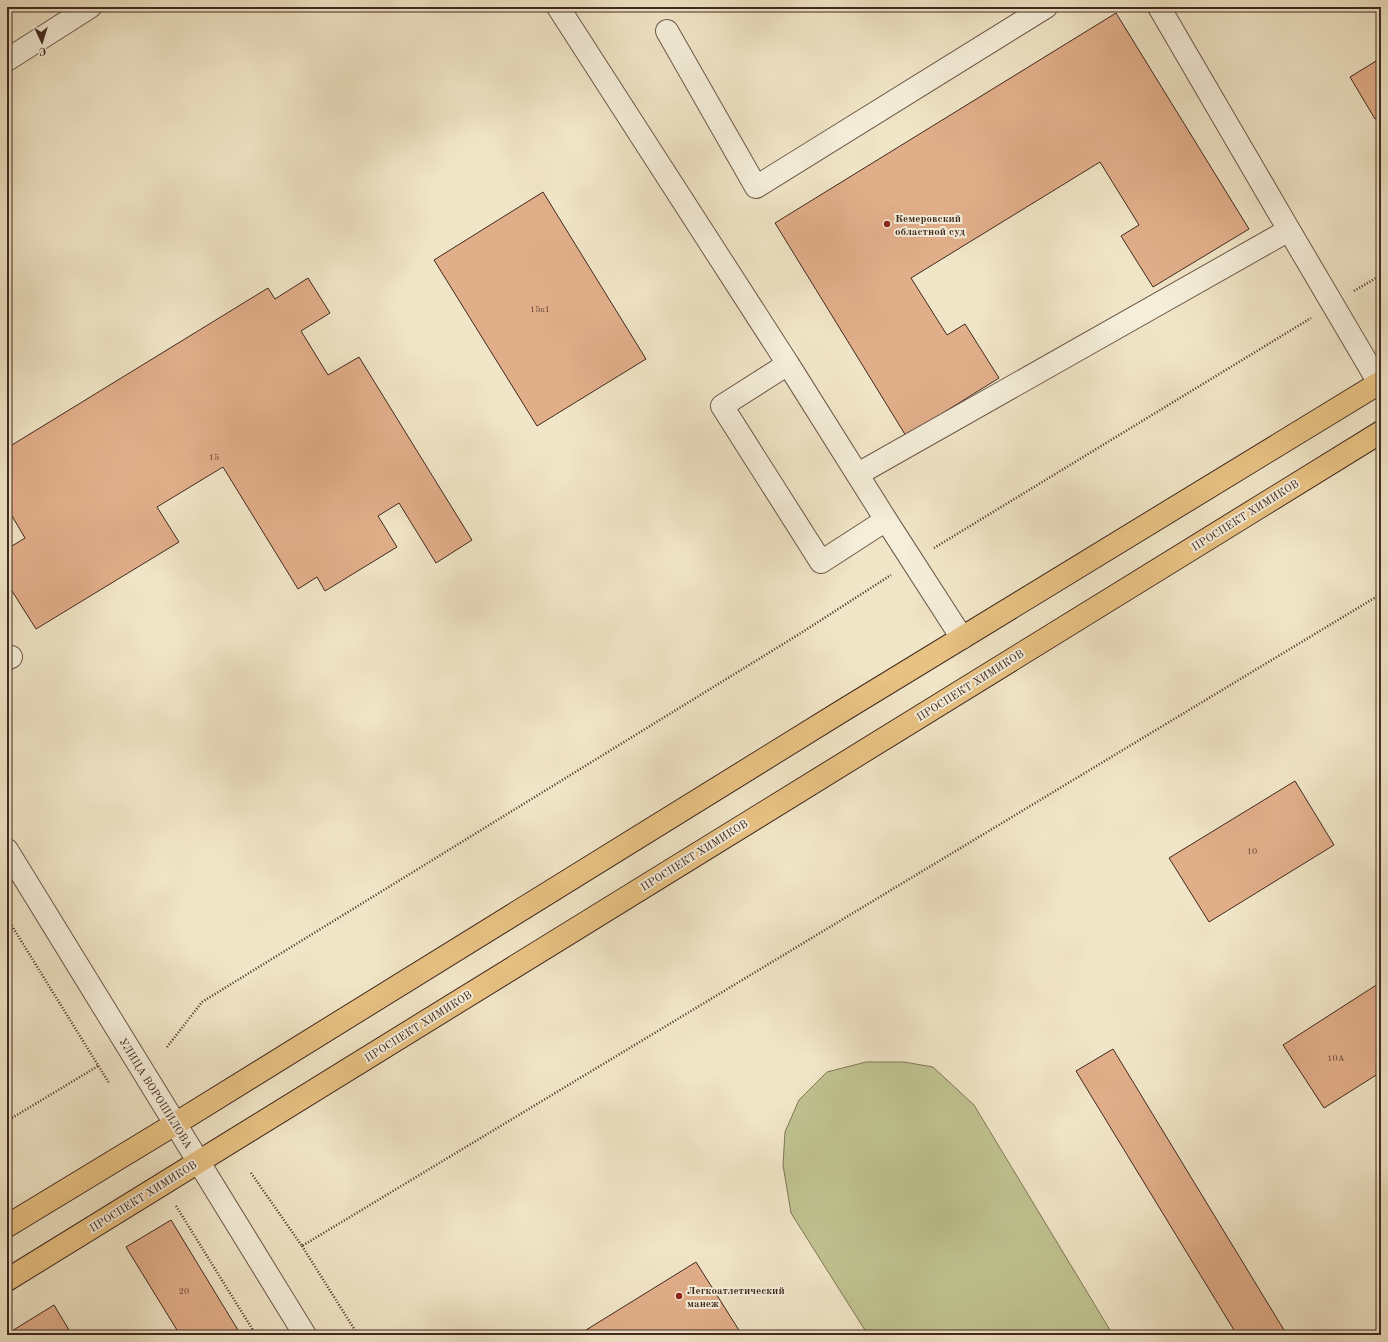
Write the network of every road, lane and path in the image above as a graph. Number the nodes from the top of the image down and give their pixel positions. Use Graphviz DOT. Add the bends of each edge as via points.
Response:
graph roads {
  1 [pos="90,7"];
  2 [pos="558,7"];
  3 [pos="1046,7"];
  4 [pos="1159,7"];
  5 [pos="667,31"];
  6 [pos="7,60"];
  7 [pos="1289,230"];
  8 [pos="1381,275"];
  9 [pos="1333,304"];
  10 [pos="788,364"];
  11 [pos="1380,382"];
  12 [pos="1381,432"];
  13 [pos="858,474"];
  14 [pos="886,520"];
  15 [pos="913,561"];
  16 [pos="1381,594"];
  17 [pos="962,638"];
  18 [pos="7,850"];
  19 [pos="7,918"];
  20 [pos="167,1047"];
  21 [pos="98,1066"];
  22 [pos="109,1084"];
  23 [pos="7,1121"];
  24 [pos="175,1124"];
  25 [pos="198,1161"];
  26 [pos="251,1174"];
  27 [pos="176,1206"];
  28 [pos="7,1226"];
  29 [pos="302,1246"];
  30 [pos="7,1280"];
  31 [pos="256,1335"];
  32 [pos="305,1335"];
  33 [pos="358,1335"];
  1 -- 6 [label="street"];
  2 -- 10 [label="street"];
  3 -- 5 [label="street" via="756,187"];
  4 -- 7 [label="street"];
  7 -- 9 [label="street"];
  7 -- 13 [label="street"];
  8 -- 9 [label="path"];
  9 -- 11 [label="street"];
  9 -- 15 [label="path"];
  10 -- 13 [label="street"];
  10 -- 14 [label="street" via="722,406 821,562"];
  11 -- 17 [label="main road"];
  12 -- 25 [label="main road, ПРОСПЕКТ ХИМИКОВ"];
  13 -- 14 [label="street"];
  14 -- 15 [label="street"];
  15 -- 17 [label="street"];
  15 -- 20 [label="path" via="801,633 202,1002"];
  16 -- 29 [label="path"];
  17 -- 24 [label="main road"];
  18 -- 24 [label="street, УЛИЦА ВОРОШИЛОВА"];
  19 -- 21 [label="path"];
  21 -- 22 [label="path"];
  21 -- 23 [label="path"];
  24 -- 25 [label="street, УЛИЦА ВОРОШИЛОВА"];
  24 -- 28 [label="main road"];
  25 -- 30 [label="main road, ПРОСПЕКТ ХИМИКОВ"];
  25 -- 32 [label="street, УЛИЦА ВОРОШИЛОВА"];
  26 -- 29 [label="path"];
  27 -- 31 [label="path"];
  29 -- 33 [label="path"];
}
